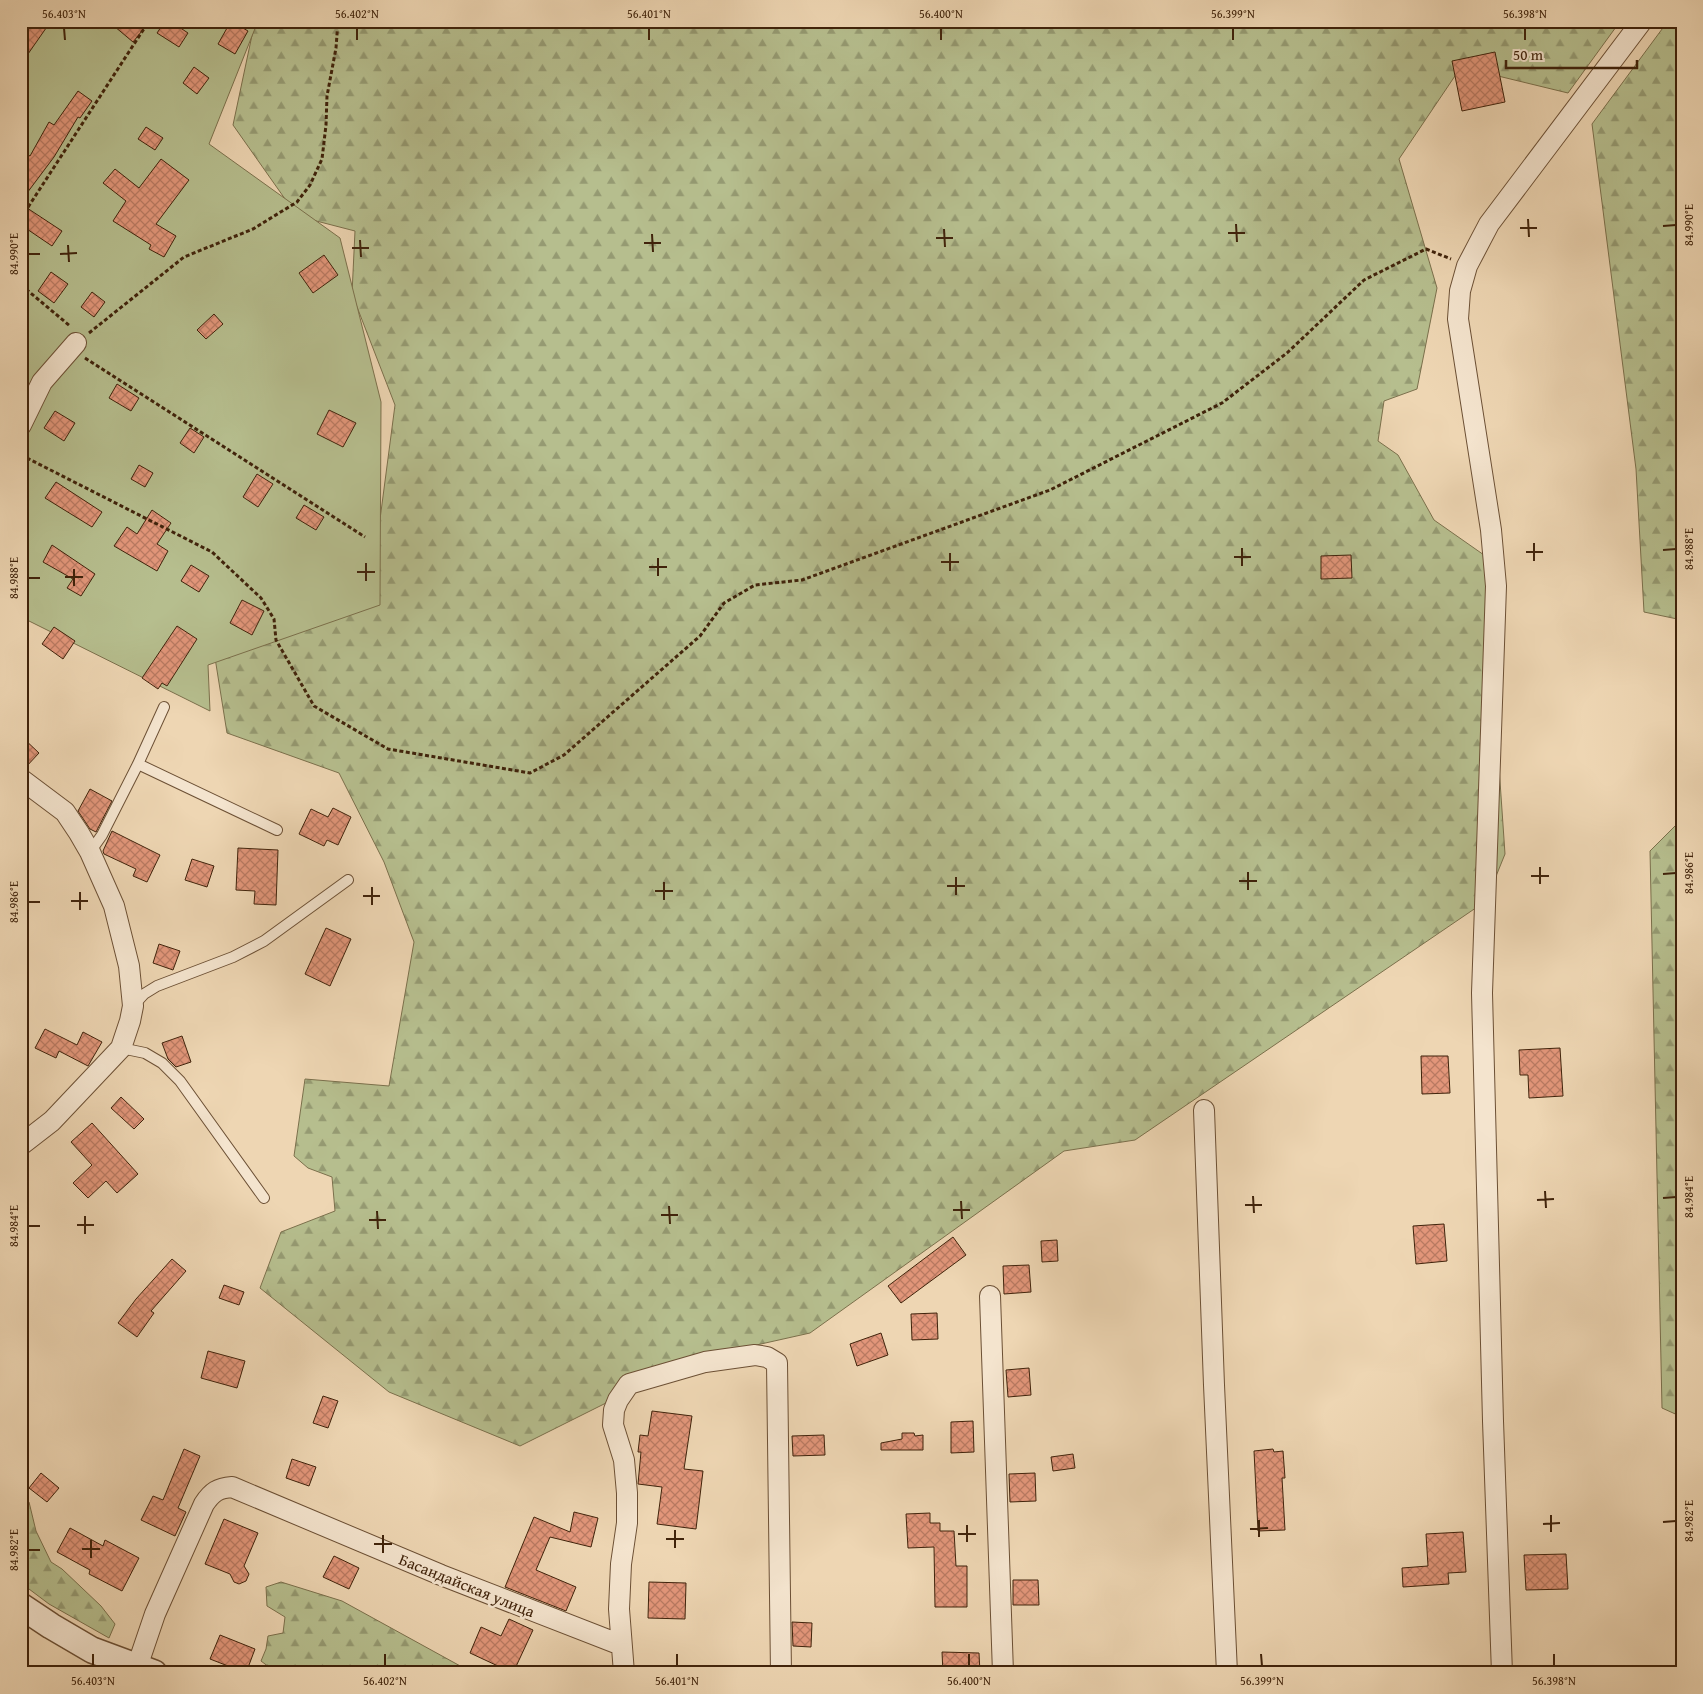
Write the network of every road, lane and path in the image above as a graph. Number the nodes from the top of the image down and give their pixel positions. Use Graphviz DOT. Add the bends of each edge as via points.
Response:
graph roads {
  1 [pos="149,21"];
  2 [pos="338,21"];
  3 [pos="1642,21"];
  4 [pos="21,218"];
  5 [pos="1467,266"];
  6 [pos="21,285"];
  7 [pos="76,343"];
  8 [pos="21,425"];
  9 [pos="21,455"];
  10 [pos="365,537"];
  11 [pos="164,707"];
  12 [pos="138,764"];
  13 [pos="21,779"];
  14 [pos="276,830"];
  15 [pos="90,852"];
  16 [pos="348,880"];
  17 [pos="133,1006"];
  18 [pos="121,1048"];
  19 [pos="1204,1110"];
  20 [pos="21,1145"];
  21 [pos="264,1198"];
  22 [pos="990,1296"];
  23 [pos="21,1606"];
  24 [pos="621,1645"];
  25 [pos="146,1670"];
  26 [pos="624,1673"];
  27 [pos="781,1673"];
  28 [pos="1004,1673"];
  29 [pos="1227,1673"];
  30 [pos="1502,1673"];
  1 -- 4 [label="path"];
  2 -- 7 [label="path" via="322,159 310,185 296,202 253,229 184,257"];
  3 -- 5 [label="street" via="1489,224"];
  5 -- 9 [label="path" via="1426,249 1364,280 1287,353 1222,403 1050,490 802,580 756,585 724,603 700,636 564,755 530,773 388,749 314,706 276,640 274,619 261,598 212,552"];
  5 -- 30 [label="street" via="1460,291 1458,319 1491,530 1496,586 1482,993"];
  6 -- 7 [label="path" via="72,328"];
  7 -- 8 [label="street" via="42,382"];
  7 -- 10 [label="path" via="84,357"];
  11 -- 12 [label="lane"];
  12 -- 14 [label="lane"];
  12 -- 15 [label="lane"];
  13 -- 15 [label="street" via="65,812"];
  15 -- 17 [label="street" via="114,906 129,966"];
  16 -- 17 [label="lane" via="264,941 233,957 156,986"];
  17 -- 18 [label="street"];
  18 -- 20 [label="street" via="52,1121"];
  18 -- 21 [label="lane" via="145,1054 162,1063 180,1081"];
  19 -- 29 [label="street"];
  22 -- 28 [label="street"];
  23 -- 25 [label="street, Басандайская улица" via="92,1650"];
  24 -- 25 [label="street, Басандайская улица" via="441,1576 232,1487 212,1492 204,1504 155,1614"];
  24 -- 26 [label="street"];
  24 -- 27 [label="street" via="619,1609 627,1494 624,1460 613,1425 618,1400 629,1384 705,1362 755,1355 767,1357 777,1363"];
}
